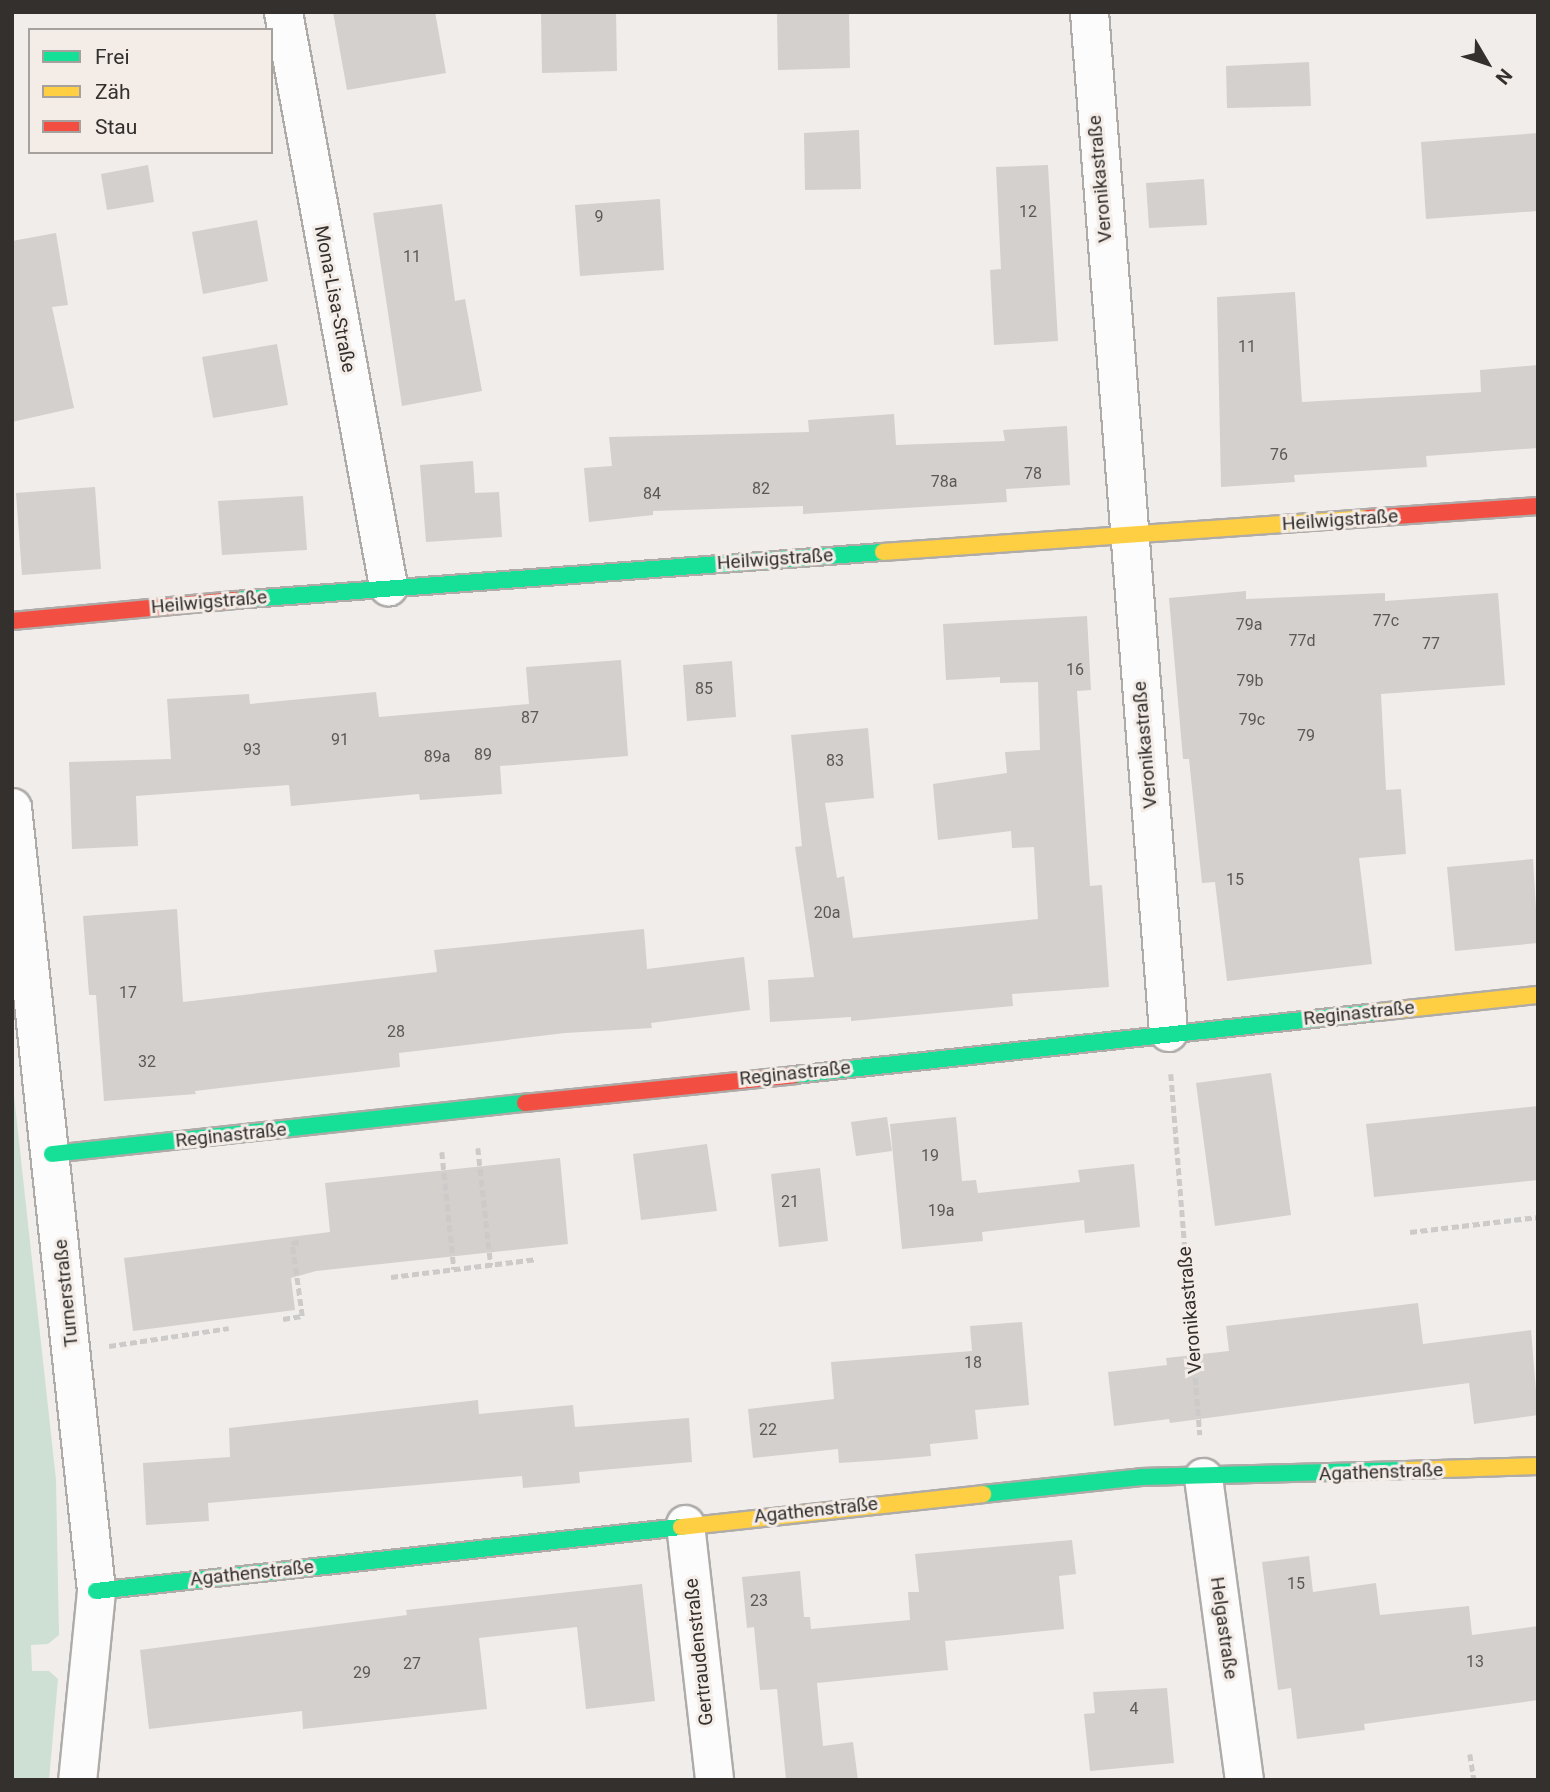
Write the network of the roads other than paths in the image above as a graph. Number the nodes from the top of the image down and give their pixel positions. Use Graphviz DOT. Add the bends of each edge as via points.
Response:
graph roads {
  1 [pos="283,12"];
  2 [pos="1088,12"];
  3 [pos="1538,506"];
  4 [pos="1128,535"];
  5 [pos="388,586"];
  6 [pos="12,621"];
  7 [pos="12,807"];
  8 [pos="1538,995"];
  9 [pos="1168,1031"];
  10 [pos="52,1154"];
  11 [pos="1538,1466"];
  12 [pos="1203,1477"];
  13 [pos="685,1524"];
  14 [pos="96,1591"];
  15 [pos="77,1780"];
  16 [pos="714,1780"];
  17 [pos="1244,1780"];
  1 -- 5 [label="street, Mona-Lisa-Straße"];
  2 -- 4 [label="street, Veronikastraße"];
  3 -- 4 [label="street, Heilwigstraße"];
  4 -- 5 [label="street, Heilwigstraße"];
  4 -- 9 [label="street, Veronikastraße"];
  5 -- 6 [label="street, Heilwigstraße"];
  7 -- 10 [label="street, Turnerstraße"];
  8 -- 9 [label="street, Reginastraße"];
  9 -- 10 [label="street, Reginastraße"];
  10 -- 14 [label="street, Turnerstraße"];
  11 -- 12 [label="street, Agathenstraße"];
  12 -- 13 [label="street, Agathenstraße" via="1141,1477"];
  12 -- 17 [label="street, Helgastraße"];
  13 -- 14 [label="street, Agathenstraße"];
  13 -- 16 [label="street, Gertraudenstraße"];
  14 -- 15 [label="street, Turnerstraße"];
}
